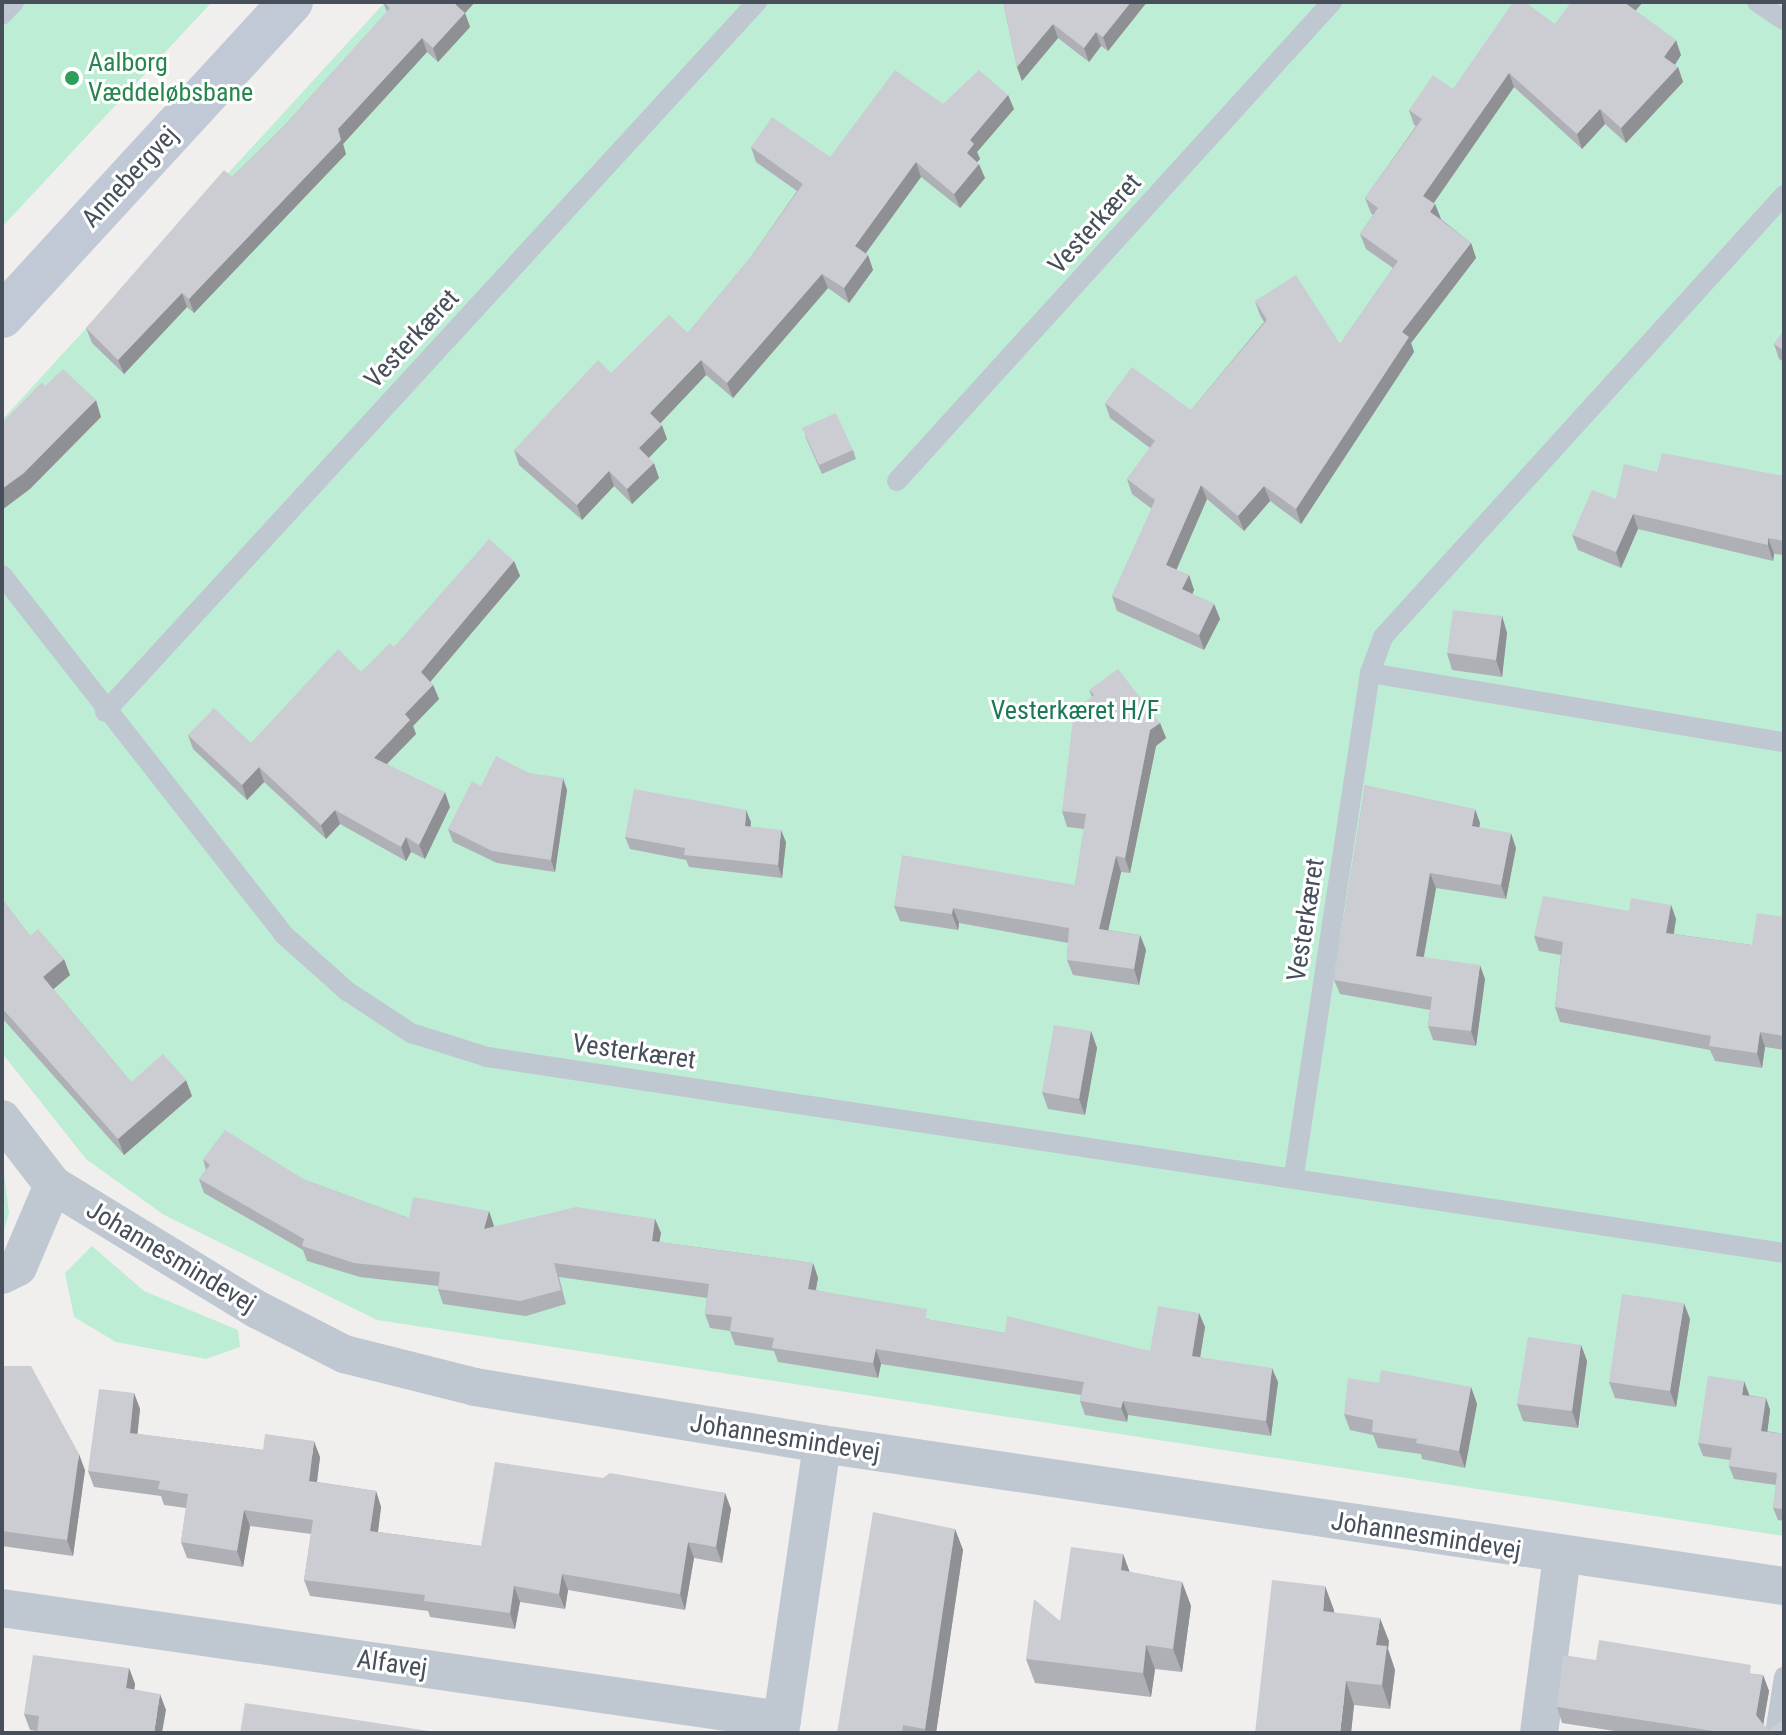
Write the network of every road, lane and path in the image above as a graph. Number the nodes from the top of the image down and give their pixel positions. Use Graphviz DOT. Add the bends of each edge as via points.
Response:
graph roads {
  1 [pos="14,2"];
  2 [pos="291,2"];
  3 [pos="757,2"];
  4 [pos="1332,2"];
  5 [pos="1757,2"];
  6 [pos="2,15"];
  7 [pos="1784,20"];
  8 [pos="1784,195"];
  9 [pos="2,316"];
  10 [pos="897,481"];
  11 [pos="2,575"];
  12 [pos="1370,673"];
  13 [pos="105,712"];
  14 [pos="1784,742"];
  15 [pos="2,1119"];
  16 [pos="1294,1175"];
  17 [pos="53,1185"];
  18 [pos="1784,1253"];
  19 [pos="2,1275"];
  20 [pos="822,1444"];
  21 [pos="1562,1557"];
  22 [pos="1784,1586"];
  23 [pos="2,1608"];
  24 [pos="1784,1677"];
  25 [pos="781,1727"];
  26 [pos="1539,1733"];
  27 [pos="1775,1733"];
  1 -- 6 [label="lane"];
  2 -- 9 [label="street, Annebergvej"];
  3 -- 13 [label="lane, Vesterkæret"];
  4 -- 10 [label="lane, Vesterkæret"];
  5 -- 7 [label="lane"];
  8 -- 12 [label="lane, Vesterkæret" via="1383,637"];
  11 -- 13 [label="lane, Vesterkæret"];
  12 -- 14 [label="lane"];
  12 -- 16 [label="lane, Vesterkæret"];
  13 -- 16 [label="lane, Vesterkæret" via="283,934 347,991 411,1033 487,1057"];
  15 -- 17 [label="street, Johannesmindevej"];
  16 -- 18 [label="lane, Vesterkæret"];
  17 -- 19 [label="street" via="18,1267"];
  17 -- 20 [label="street, Johannesmindevej" via="258,1310 344,1354 475,1387"];
  20 -- 21 [label="street, Johannesmindevej"];
  20 -- 25 [label="street, Alfavej"];
  21 -- 22 [label="street, Johannesmindevej"];
  21 -- 26 [label="street"];
  23 -- 25 [label="street, Alfavej"];
  24 -- 27 [label="lane"];
}
